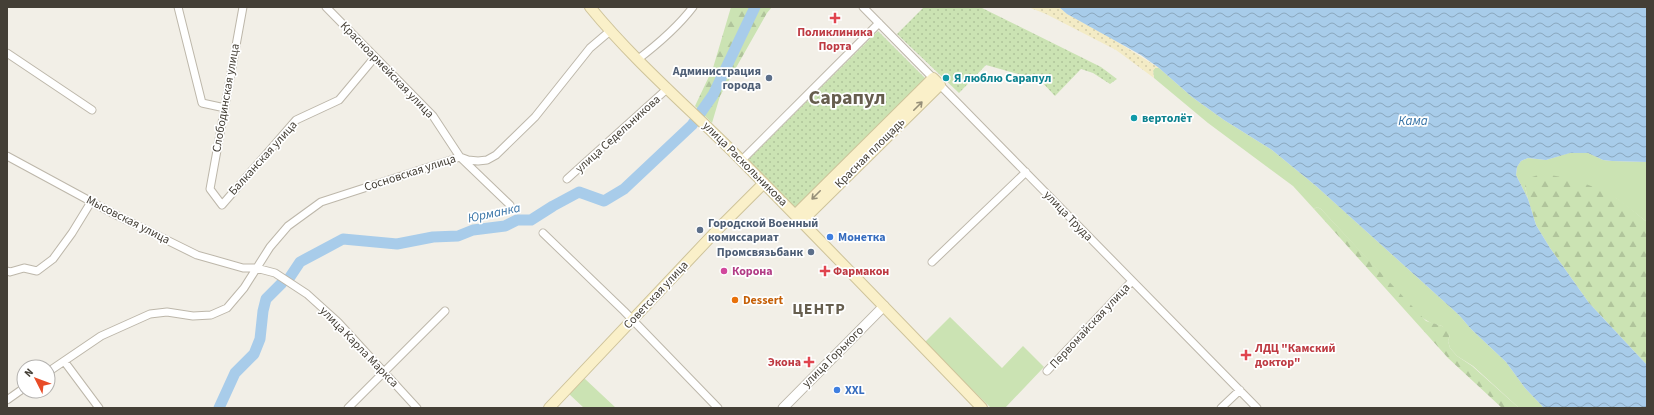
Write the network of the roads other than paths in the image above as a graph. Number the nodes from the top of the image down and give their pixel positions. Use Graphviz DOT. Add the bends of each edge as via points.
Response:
graph roads {
  1 [pos="178,7"];
  2 [pos="243,7"];
  3 [pos="326,7"];
  4 [pos="590,7"];
  5 [pos="693,7"];
  6 [pos="863,7"];
  7 [pos="879,24"];
  8 [pos="610,31"];
  9 [pos="7,53"];
  10 [pos="375,57"];
  11 [pos="637,60"];
  12 [pos="936,82"];
  13 [pos="671,91"];
  14 [pos="224,108"];
  15 [pos="92,110"];
  16 [pos="7,156"];
  17 [pos="460,157"];
  18 [pos="741,161"];
  19 [pos="1026,172"];
  20 [pos="567,179"];
  21 [pos="764,184"];
  22 [pos="210,189"];
  23 [pos="91,202"];
  24 [pos="510,205"];
  25 [pos="798,219"];
  26 [pos="543,233"];
  27 [pos="932,262"];
  28 [pos="256,268"];
  29 [pos="7,271"];
  30 [pos="1132,281"];
  31 [pos="884,306"];
  32 [pos="445,311"];
  33 [pos="633,320"];
  34 [pos="64,361"];
  35 [pos="56,366"];
  36 [pos="1048,371"];
  37 [pos="384,373"];
  38 [pos="1240,390"];
  39 [pos="99,408"];
  40 [pos="348,408"];
  41 [pos="417,408"];
  42 [pos="549,408"];
  43 [pos="718,408"];
  44 [pos="783,408"];
  45 [pos="982,408"];
  46 [pos="1221,408"];
  47 [pos="1257,408"];
  1 -- 14 [label="street" via="202,103"];
  2 -- 14 [label="street, Слободинская улица"];
  3 -- 10 [label="street, Красноармейская улица"];
  4 -- 8 [label="main road, улица Раскольникова"];
  5 -- 11 [label="street" via="684,20 664,39"];
  6 -- 7 [label="street, улица Труда"];
  7 -- 12 [label="street, улица Труда"];
  7 -- 18 [label="street"];
  8 -- 11 [label="main road, улица Раскольникова"];
  8 -- 17 [label="street, Сосновская улица" via="590,48 535,117 496,155 478,161"];
  9 -- 15 [label="street"];
  10 -- 17 [label="street, Красноармейская улица" via="433,116"];
  10 -- 22 [label="street, Балканская улица" via="339,100 296,120 222,204"];
  11 -- 13 [label="main road, улица Раскольникова"];
  12 -- 19 [label="street, улица Труда"];
  12 -- 25 [label="main road, Красная площадь"];
  13 -- 18 [label="main road, улица Раскольникова"];
  13 -- 20 [label="street, улица Седельникова"];
  14 -- 22 [label="street, Слободинская улица"];
  16 -- 23 [label="street, Мысовская улица"];
  17 -- 24 [label="street, Красноармейская улица"];
  17 -- 28 [label="street, Сосновская улица" via="321,202 288,226"];
  18 -- 21 [label="main road, улица Раскольникова"];
  19 -- 27 [label="street"];
  19 -- 30 [label="street, улица Труда"];
  21 -- 25 [label="main road, улица Раскольникова"];
  21 -- 33 [label="main road, Советская улица"];
  23 -- 28 [label="street, Мысовская улица" via="197,255 243,268"];
  23 -- 29 [label="street" via="72,234 53,258 37,270 24,268"];
  25 -- 31 [label="main road, улица Раскольникова"];
  26 -- 33 [label="street"];
  28 -- 34 [label="street, Сосновская улица" via="244,288 227,308 211,315 194,316 167,312 150,314 101,336"];
  28 -- 37 [label="street, улица Карла Маркса" via="275,273 306,294 338,322"];
  30 -- 36 [label="street, Первомайская улица"];
  30 -- 38 [label="street, улица Труда"];
  31 -- 44 [label="street, улица Горького"];
  31 -- 45 [label="main road, улица Раскольникова"];
  32 -- 37 [label="street"];
  33 -- 42 [label="main road, Советская улица"];
  33 -- 43 [label="street"];
  34 -- 35 [label="street, Сосновская улица"];
  34 -- 39 [label="street"];
  37 -- 40 [label="street"];
  37 -- 41 [label="street, улица Карла Маркса"];
  38 -- 46 [label="street"];
  38 -- 47 [label="street, улица Труда"];
}
